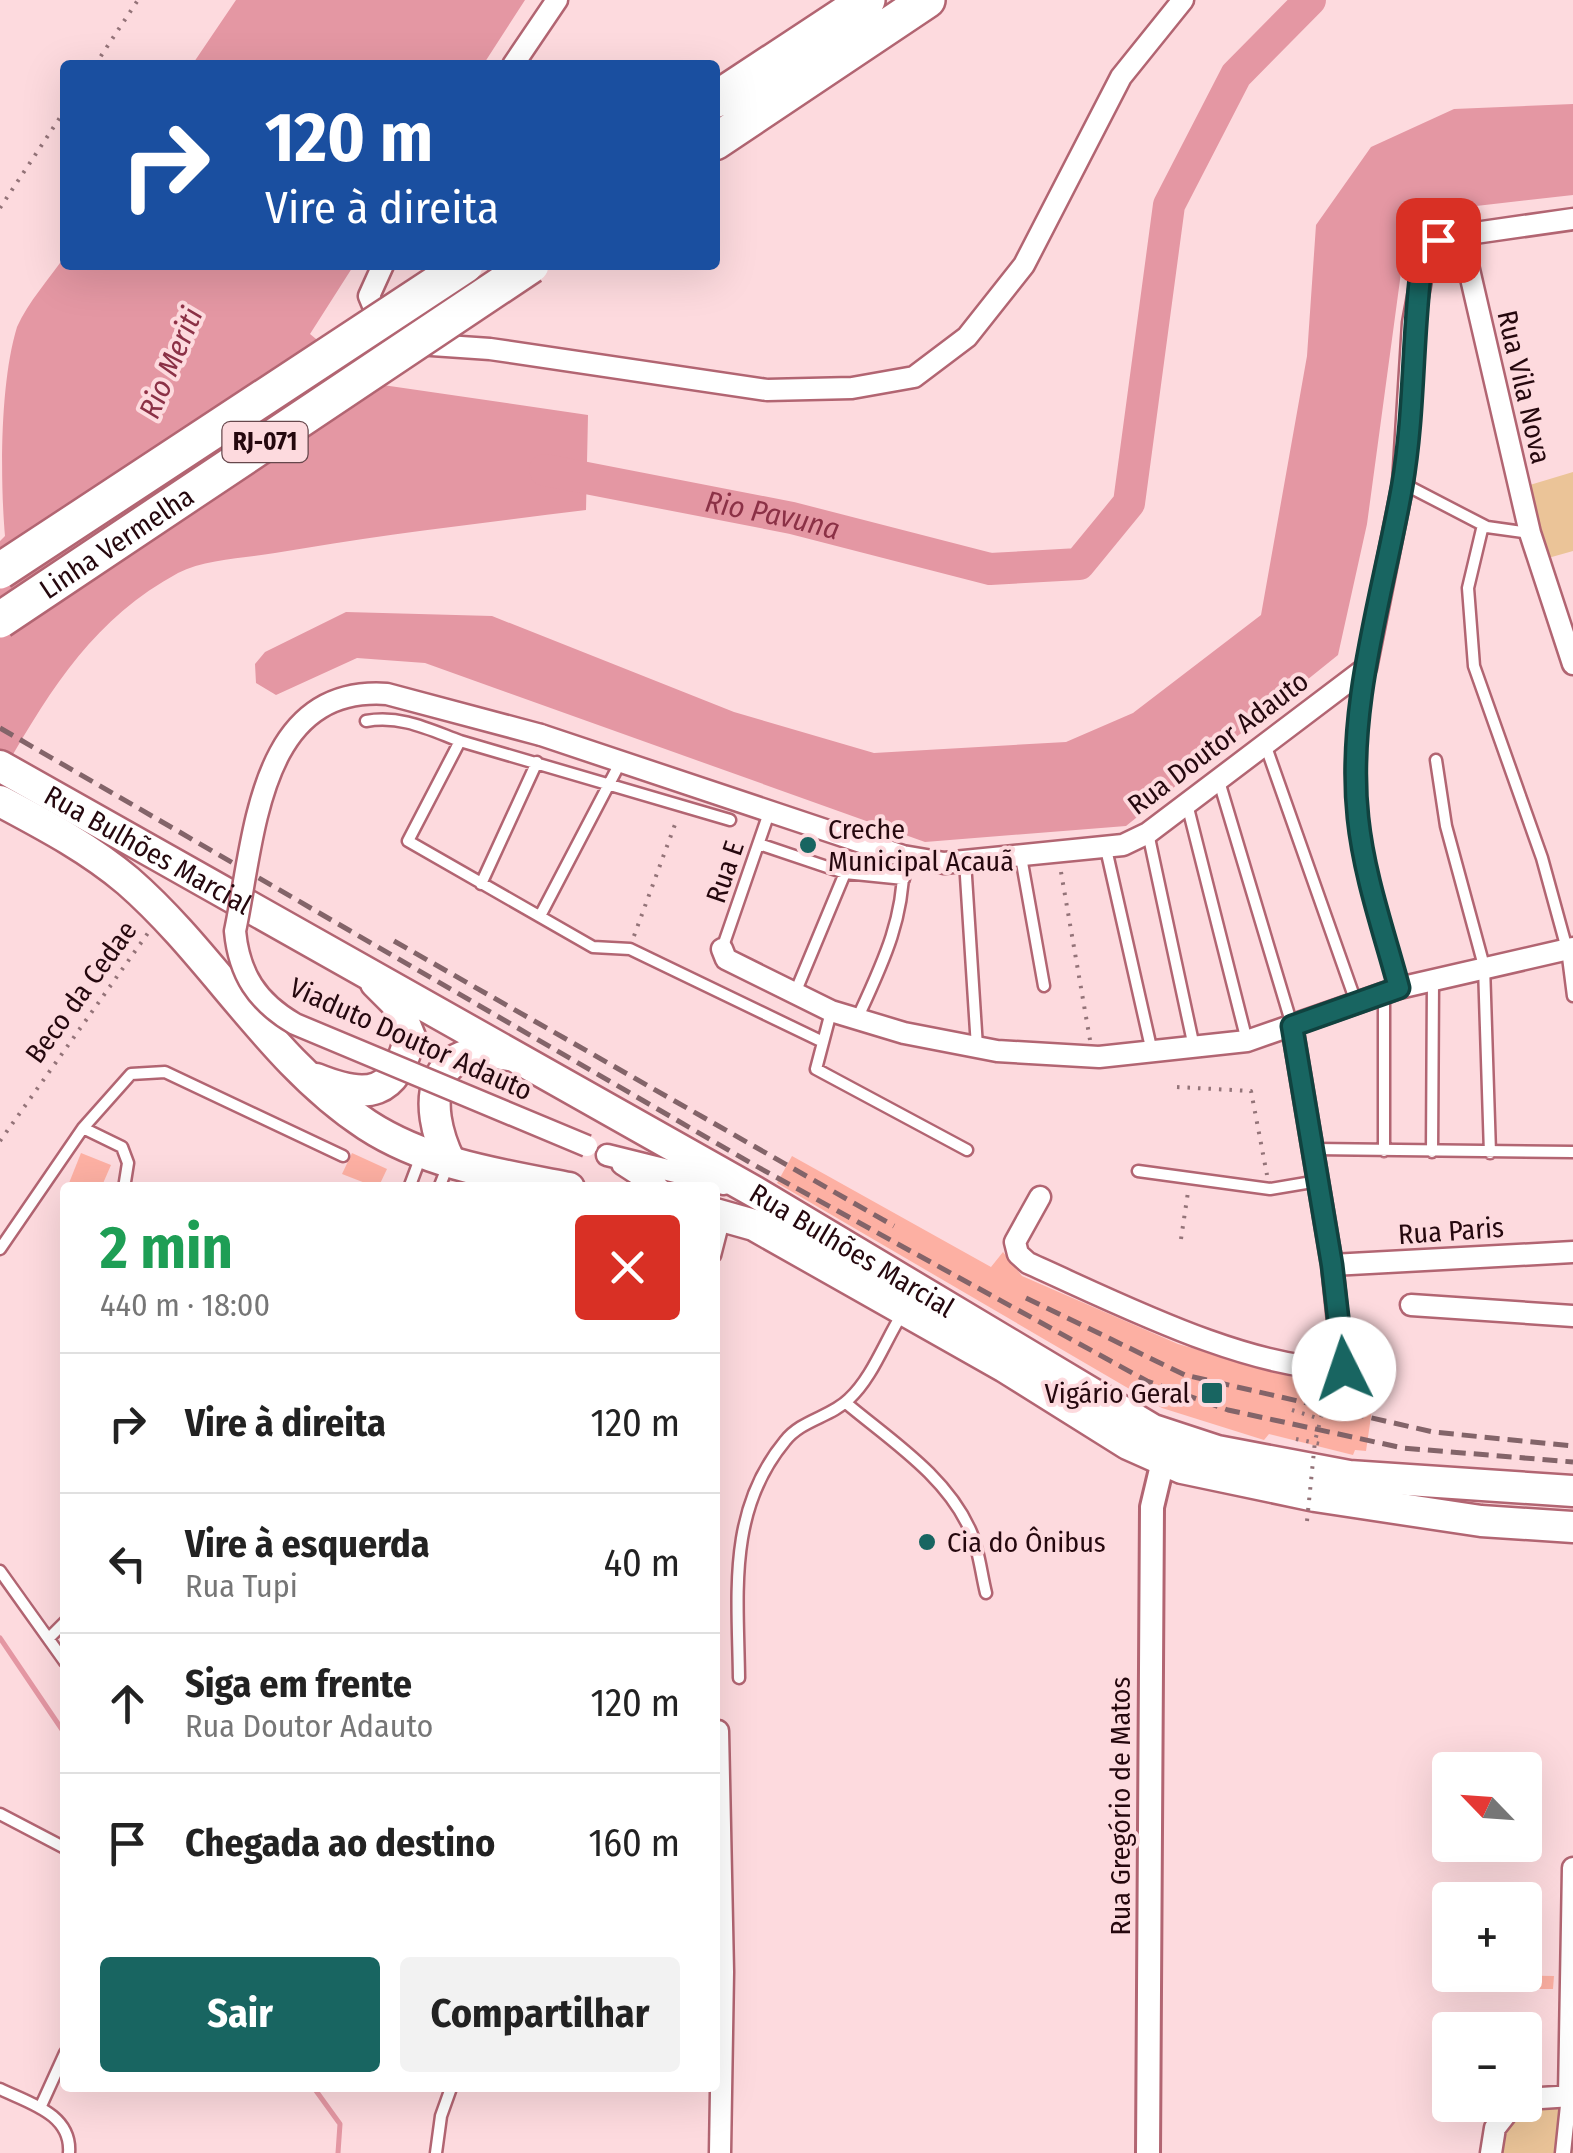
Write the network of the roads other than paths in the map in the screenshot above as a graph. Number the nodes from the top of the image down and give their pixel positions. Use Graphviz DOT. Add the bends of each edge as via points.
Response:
graph roads {
  1 [pos="557,0"];
  2 [pos="868,0"];
  3 [pos="928,0"];
  4 [pos="1183,0"];
  5 [pos="517,60"];
  6 [pos="720,97"];
  7 [pos="720,139"];
  8 [pos="1573,219"];
  9 [pos="1460,235"];
  10 [pos="381,270"];
  11 [pos="457,270"];
  12 [pos="524,270"];
  13 [pos="1403,483"];
  14 [pos="1483,525"];
  15 [pos="1530,534"];
  16 [pos="0,571"];
  17 [pos="0,620"];
  18 [pos="1573,664"];
  19 [pos="1366,668"];
  20 [pos="366,721"];
  21 [pos="542,735"];
  22 [pos="460,741"];
  23 [pos="1264,741"];
  24 [pos="1436,760"];
  25 [pos="537,762"];
  26 [pos="620,763"];
  27 [pos="10,772"];
  28 [pos="1218,778"];
  29 [pos="609,784"];
  30 [pos="2,802"];
  31 [pos="1186,804"];
  32 [pos="771,810"];
  33 [pos="730,820"];
  34 [pos="1148,833"];
  35 [pos="759,844"];
  36 [pos="1106,849"];
  37 [pos="903,856"];
  38 [pos="1021,857"];
  39 [pos="965,861"];
  40 [pos="845,873"];
  41 [pos="904,880"];
  42 [pos="481,884"];
  43 [pos="540,916"];
  44 [pos="722,949"];
  45 [pos="1570,949"];
  46 [pos="356,964"];
  47 [pos="1484,966"];
  48 [pos="1433,981"];
  49 [pos="1044,986"];
  50 [pos="1392,991"];
  51 [pos="794,994"];
  52 [pos="1573,996"];
  53 [pos="1356,1002"];
  54 [pos="831,1011"];
  55 [pos="857,1020"];
  56 [pos="1292,1026"];
  57 [pos="1247,1041"];
  58 [pos="823,1042"];
  59 [pos="1194,1046"];
  60 [pos="977,1048"];
  61 [pos="1153,1053"];
  62 [pos="517,1056"];
  63 [pos="304,1074"];
  64 [pos="84,1128"];
  65 [pos="1314,1149"];
  66 [pos="967,1150"];
  67 [pos="1384,1151"];
  68 [pos="1432,1152"];
  69 [pos="1573,1152"];
  70 [pos="1490,1153"];
  71 [pos="607,1154"];
  72 [pos="343,1156"];
  73 [pos="437,1167"];
  74 [pos="1138,1170"];
  75 [pos="125,1182"];
  76 [pos="532,1182"];
  77 [pos="650,1182"];
  78 [pos="716,1182"];
  79 [pos="1318,1182"];
  80 [pos="720,1183"];
  81 [pos="755,1192"];
  82 [pos="1040,1197"];
  83 [pos="720,1215"];
  84 [pos="0,1249"];
  85 [pos="1573,1252"];
  86 [pos="1332,1265"];
  87 [pos="874,1278"];
  88 [pos="1411,1305"];
  89 [pos="906,1309"];
  90 [pos="1573,1316"];
  91 [pos="846,1403"];
  92 [pos="1164,1461"];
  93 [pos="1573,1491"];
  94 [pos="1573,1527"];
  95 [pos="0,1571"];
  96 [pos="986,1593"];
  97 [pos="60,1627"];
  98 [pos="48,1638"];
  99 [pos="60,1655"];
  100 [pos="739,1678"];
  101 [pos="720,1811"];
  102 [pos="0,1814"];
  103 [pos="60,1845"];
  104 [pos="1573,1868"];
  105 [pos="60,2064"];
  106 [pos="0,2089"];
  107 [pos="450,2092"];
  108 [pos="1571,2096"];
  109 [pos="1542,2098"];
  110 [pos="40,2108"];
  111 [pos="1500,2122"];
  112 [pos="69,2153"];
  113 [pos="436,2153"];
  114 [pos="720,2153"];
  115 [pos="1148,2153"];
  116 [pos="1492,2153"];
  117 [pos="1563,2153"];
  1 -- 5 [label="street"];
  2 -- 6 [label="highway"];
  3 -- 7 [label="highway"];
  4 -- 10 [label="street" via="1122,77 1024,265 966,337 914,377 852,388 767,390 490,348 388,342 369,296"];
  8 -- 9 [label="street"];
  9 -- 13 [label="street" via="1438,240 1422,260"];
  9 -- 15 [label="street, Rua Vila Nova"];
  11 -- 16 [label="highway, Linha Vermelha / RJ-071, bridge"];
  12 -- 17 [label="highway, Linha Vermelha / RJ-071, bridge"];
  13 -- 14 [label="lane"];
  13 -- 19 [label="street"];
  14 -- 15 [label="lane"];
  14 -- 45 [label="lane" via="1468,588 1474,666"];
  15 -- 18 [label="street, Rua Vila Nova"];
  19 -- 23 [label="street, Rua Doutor Adauto"];
  19 -- 50 [label="lane" via="1358,818"];
  20 -- 22 [label="lane" via="410,722"];
  21 -- 26 [label="street, Rua Doutor Adauto"];
  21 -- 71 [label="street, Viaduto Doutor Adauto, bridge" via="364,692 324,704 300,720 283,742 264,796 235,930 237,951 261,999 295,1024"];
  22 -- 25 [label="lane"];
  22 -- 42 [label="lane" via="408,841"];
  23 -- 28 [label="street, Rua Doutor Adauto"];
  23 -- 53 [label="lane"];
  24 -- 47 [label="lane" via="1446,826"];
  25 -- 29 [label="lane"];
  25 -- 42 [label="lane"];
  26 -- 29 [label="lane"];
  26 -- 32 [label="street, Rua Doutor Adauto"];
  27 -- 46 [label="main road, Rua Bulhões Marcial"];
  28 -- 31 [label="street, Rua Doutor Adauto"];
  28 -- 56 [label="lane"];
  29 -- 33 [label="lane"];
  29 -- 43 [label="lane"];
  30 -- 63 [label="main road, Rua Bulhões Marcial" via="130,883"];
  31 -- 34 [label="street, Rua Doutor Adauto"];
  31 -- 57 [label="lane"];
  32 -- 35 [label="lane, Rua E"];
  32 -- 37 [label="street, Rua Doutor Adauto"];
  34 -- 36 [label="street, Rua Doutor Adauto"];
  34 -- 59 [label="lane"];
  35 -- 40 [label="lane"];
  35 -- 44 [label="lane, Rua E"];
  36 -- 38 [label="street, Rua Doutor Adauto"];
  36 -- 61 [label="lane"];
  37 -- 39 [label="street, Rua Doutor Adauto"];
  37 -- 41 [label="lane"];
  38 -- 39 [label="street, Rua Doutor Adauto"];
  38 -- 49 [label="lane"];
  39 -- 60 [label="lane"];
  40 -- 41 [label="lane"];
  40 -- 51 [label="lane"];
  41 -- 55 [label="lane" via="888,950"];
  42 -- 43 [label="lane"];
  43 -- 58 [label="lane" via="593,947 630,949"];
  44 -- 51 [label="street" via="726,958"];
  45 -- 47 [label="street"];
  45 -- 52 [label="lane"];
  46 -- 62 [label="main road, Rua Bulhões Marcial"];
  46 -- 63 [label="main road" via="406,1022 405,1059 380,1089 360,1092"];
  47 -- 48 [label="street"];
  47 -- 70 [label="lane"];
  48 -- 50 [label="street"];
  48 -- 68 [label="lane"];
  50 -- 53 [label="street"];
  50 -- 67 [label="lane"];
  51 -- 54 [label="street"];
  53 -- 56 [label="street"];
  54 -- 55 [label="street"];
  54 -- 58 [label="lane"];
  55 -- 60 [label="street"];
  56 -- 57 [label="street"];
  56 -- 65 [label="street"];
  57 -- 59 [label="street"];
  58 -- 66 [label="lane" via="818,1071"];
  59 -- 61 [label="street"];
  60 -- 61 [label="street" via="1093,1057"];
  62 -- 73 [label="main road" via="470,1051 446,1068 432,1107"];
  62 -- 81 [label="main road, Rua Bulhões Marcial"];
  63 -- 73 [label="main road, Rua Bulhões Marcial" via="368,1126"];
  64 -- 72 [label="lane" via="131,1074 165,1072"];
  64 -- 75 [label="lane" via="122,1147"];
  64 -- 84 [label="lane"];
  65 -- 67 [label="lane"];
  65 -- 79 [label="street"];
  67 -- 68 [label="lane"];
  68 -- 70 [label="lane"];
  69 -- 70 [label="lane"];
  71 -- 77 [label="street, Viaduto Doutor Adauto"];
  71 -- 78 [label="street, Viaduto Doutor Adauto"];
  73 -- 76 [label="main road, Rua Bulhões Marcial"];
  74 -- 79 [label="lane" via="1270,1189"];
  79 -- 86 [label="street"];
  80 -- 81 [label="street, Viaduto Doutor Adauto"];
  81 -- 87 [label="main road, Rua Bulhões Marcial"];
  82 -- 86 [label="street" via="1015,1242 1028,1263 1233,1346 1338,1371"];
  83 -- 87 [label="main road, Rua Bulhões Marcial"];
  85 -- 86 [label="street, Rua Paris"];
  87 -- 89 [label="main road, Rua Bulhões Marcial"];
  87 -- 93 [label="main road, Rua Bulhões Marcial" via="964,1315 1112,1408 1174,1438 1349,1476"];
  88 -- 90 [label="street"];
  89 -- 91 [label="lane"];
  89 -- 92 [label="main road, Rua Bulhões Marcial"];
  91 -- 96 [label="lane" via="952,1500 972,1533"];
  91 -- 100 [label="lane" via="787,1438 749,1508 737,1548"];
  92 -- 94 [label="main road, Rua Bulhões Marcial" via="1314,1496 1480,1521"];
  92 -- 115 [label="street, Rua Gregório de Matos" via="1152,1507"];
  95 -- 98 [label="lane"];
  97 -- 98 [label="lane"];
  98 -- 99 [label="lane"];
  101 -- 114 [label="street"];
  102 -- 103 [label="lane"];
  104 -- 108 [label="street"];
  105 -- 110 [label="lane"];
  106 -- 110 [label="lane"];
  107 -- 113 [label="lane"];
  108 -- 109 [label="street"];
  108 -- 117 [label="street"];
  110 -- 112 [label="lane" via="66,2128"];
  111 -- 116 [label="street"];
}
